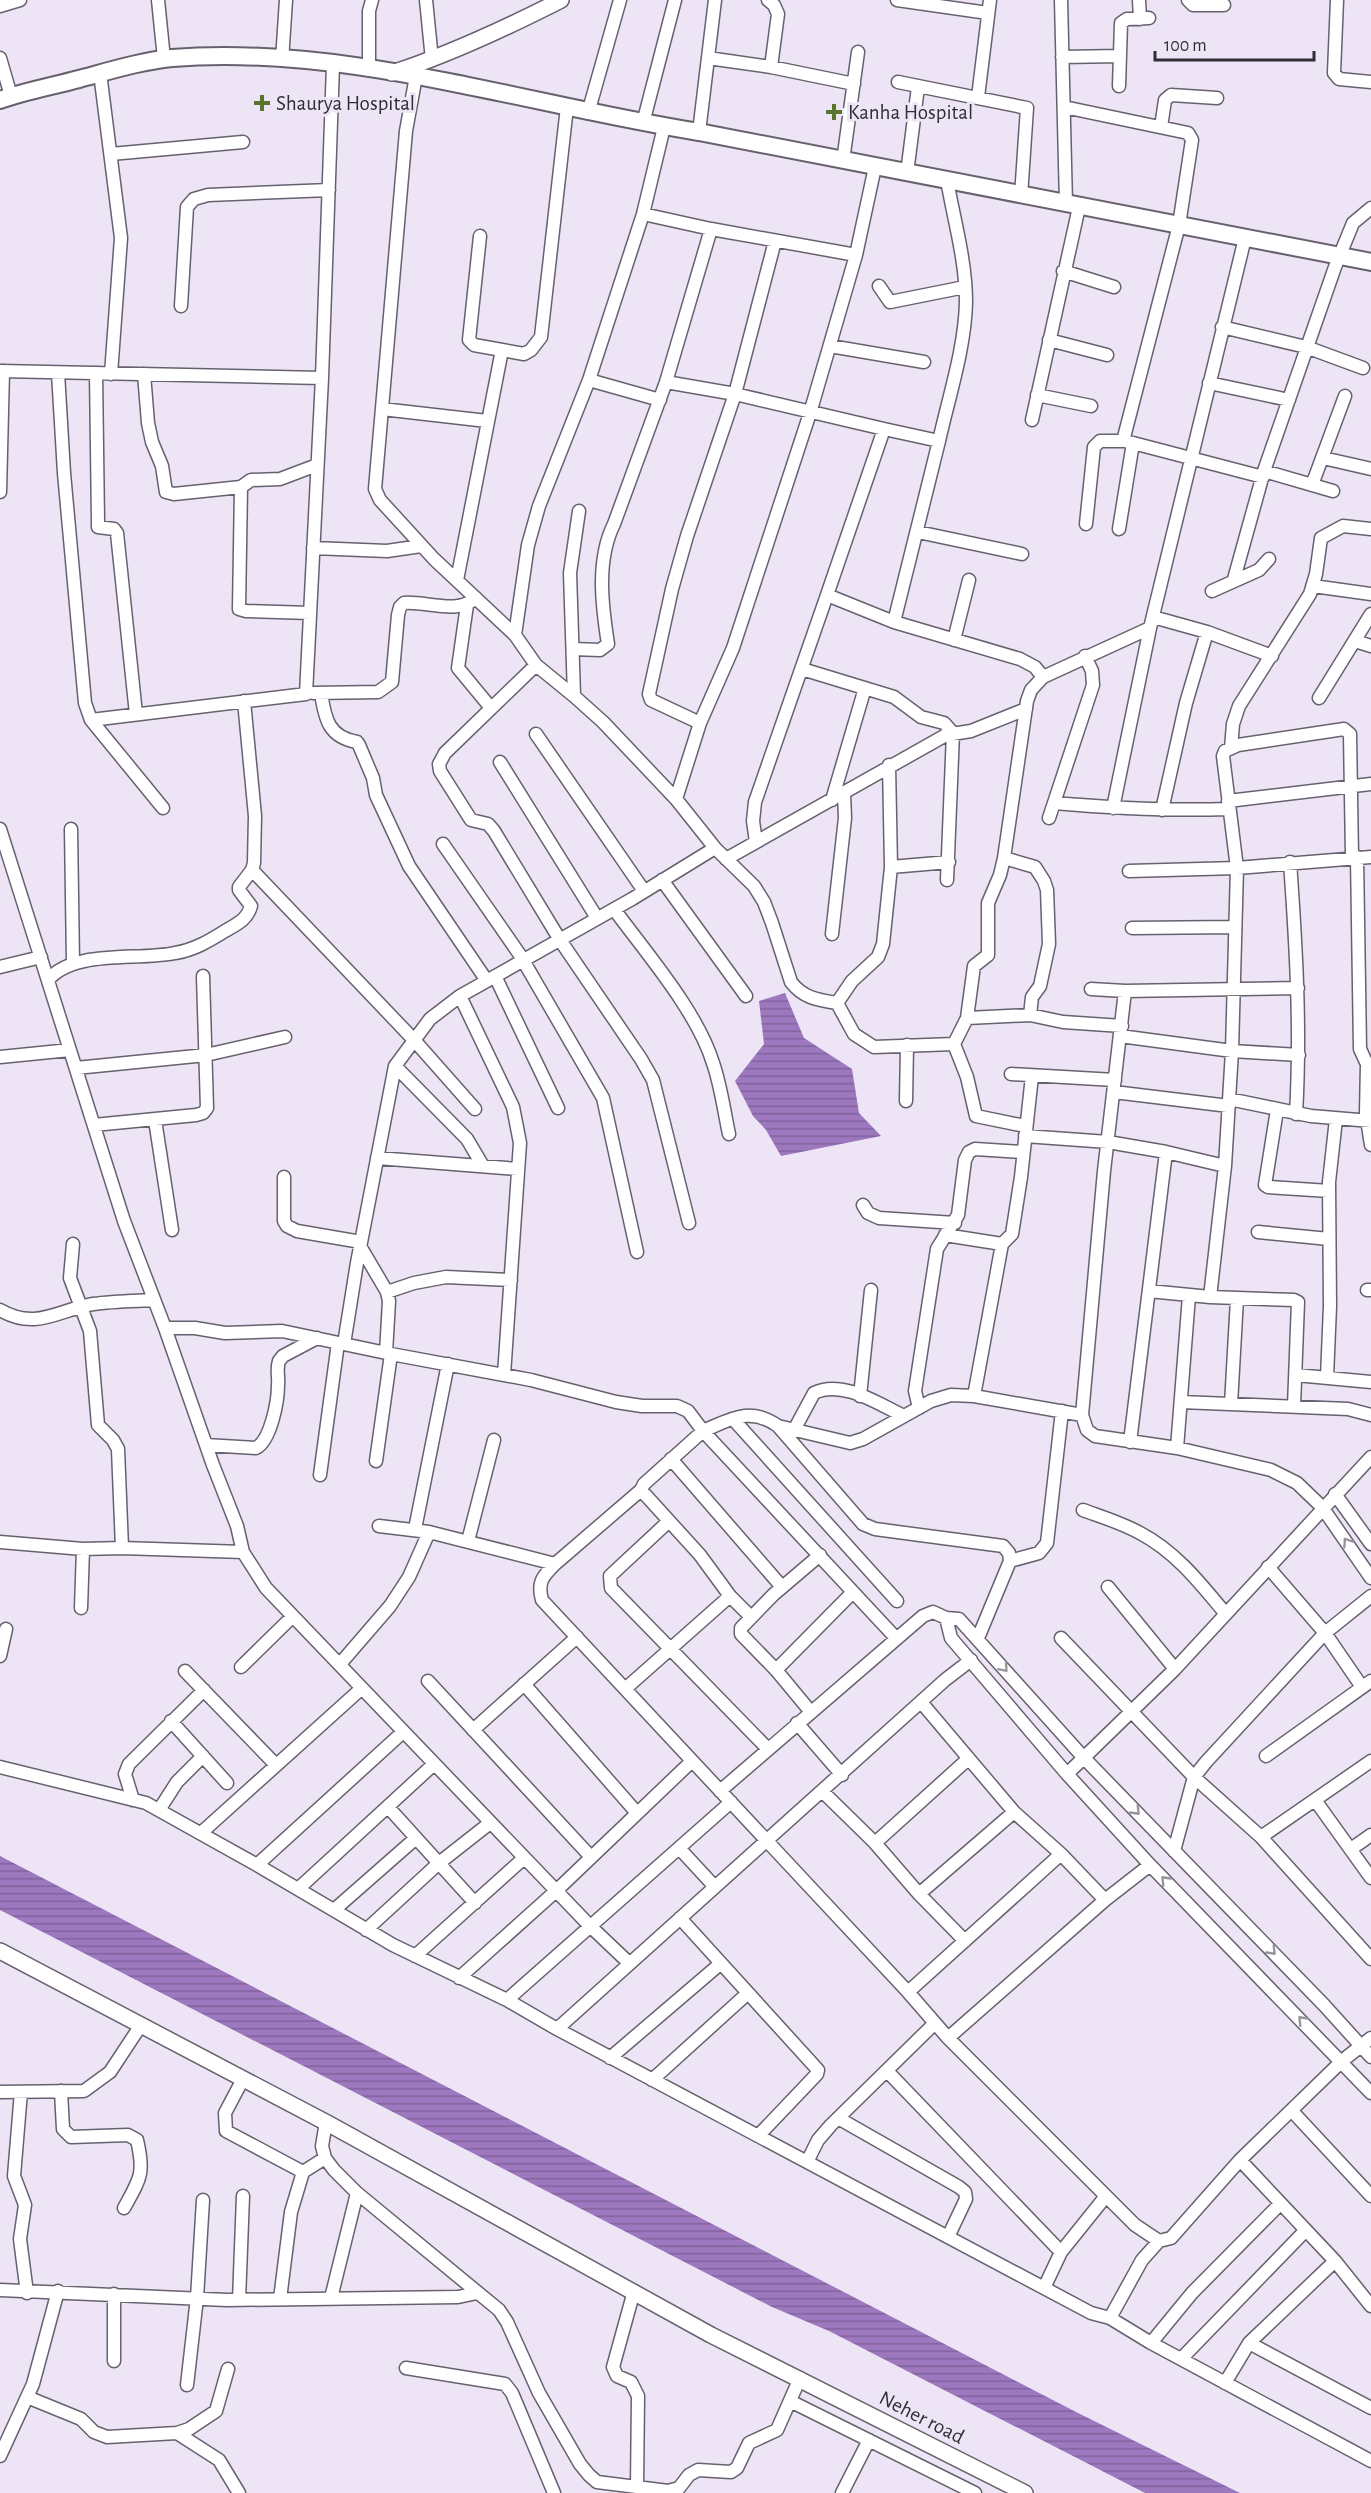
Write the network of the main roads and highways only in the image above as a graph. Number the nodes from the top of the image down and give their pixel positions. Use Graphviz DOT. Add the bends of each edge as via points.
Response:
graph roads {
  1 [pos="6,98"];
  2 [pos="1371,262"];
  1 -- 2 [label="main road" via="164,59 263,58 392,72"];
}
